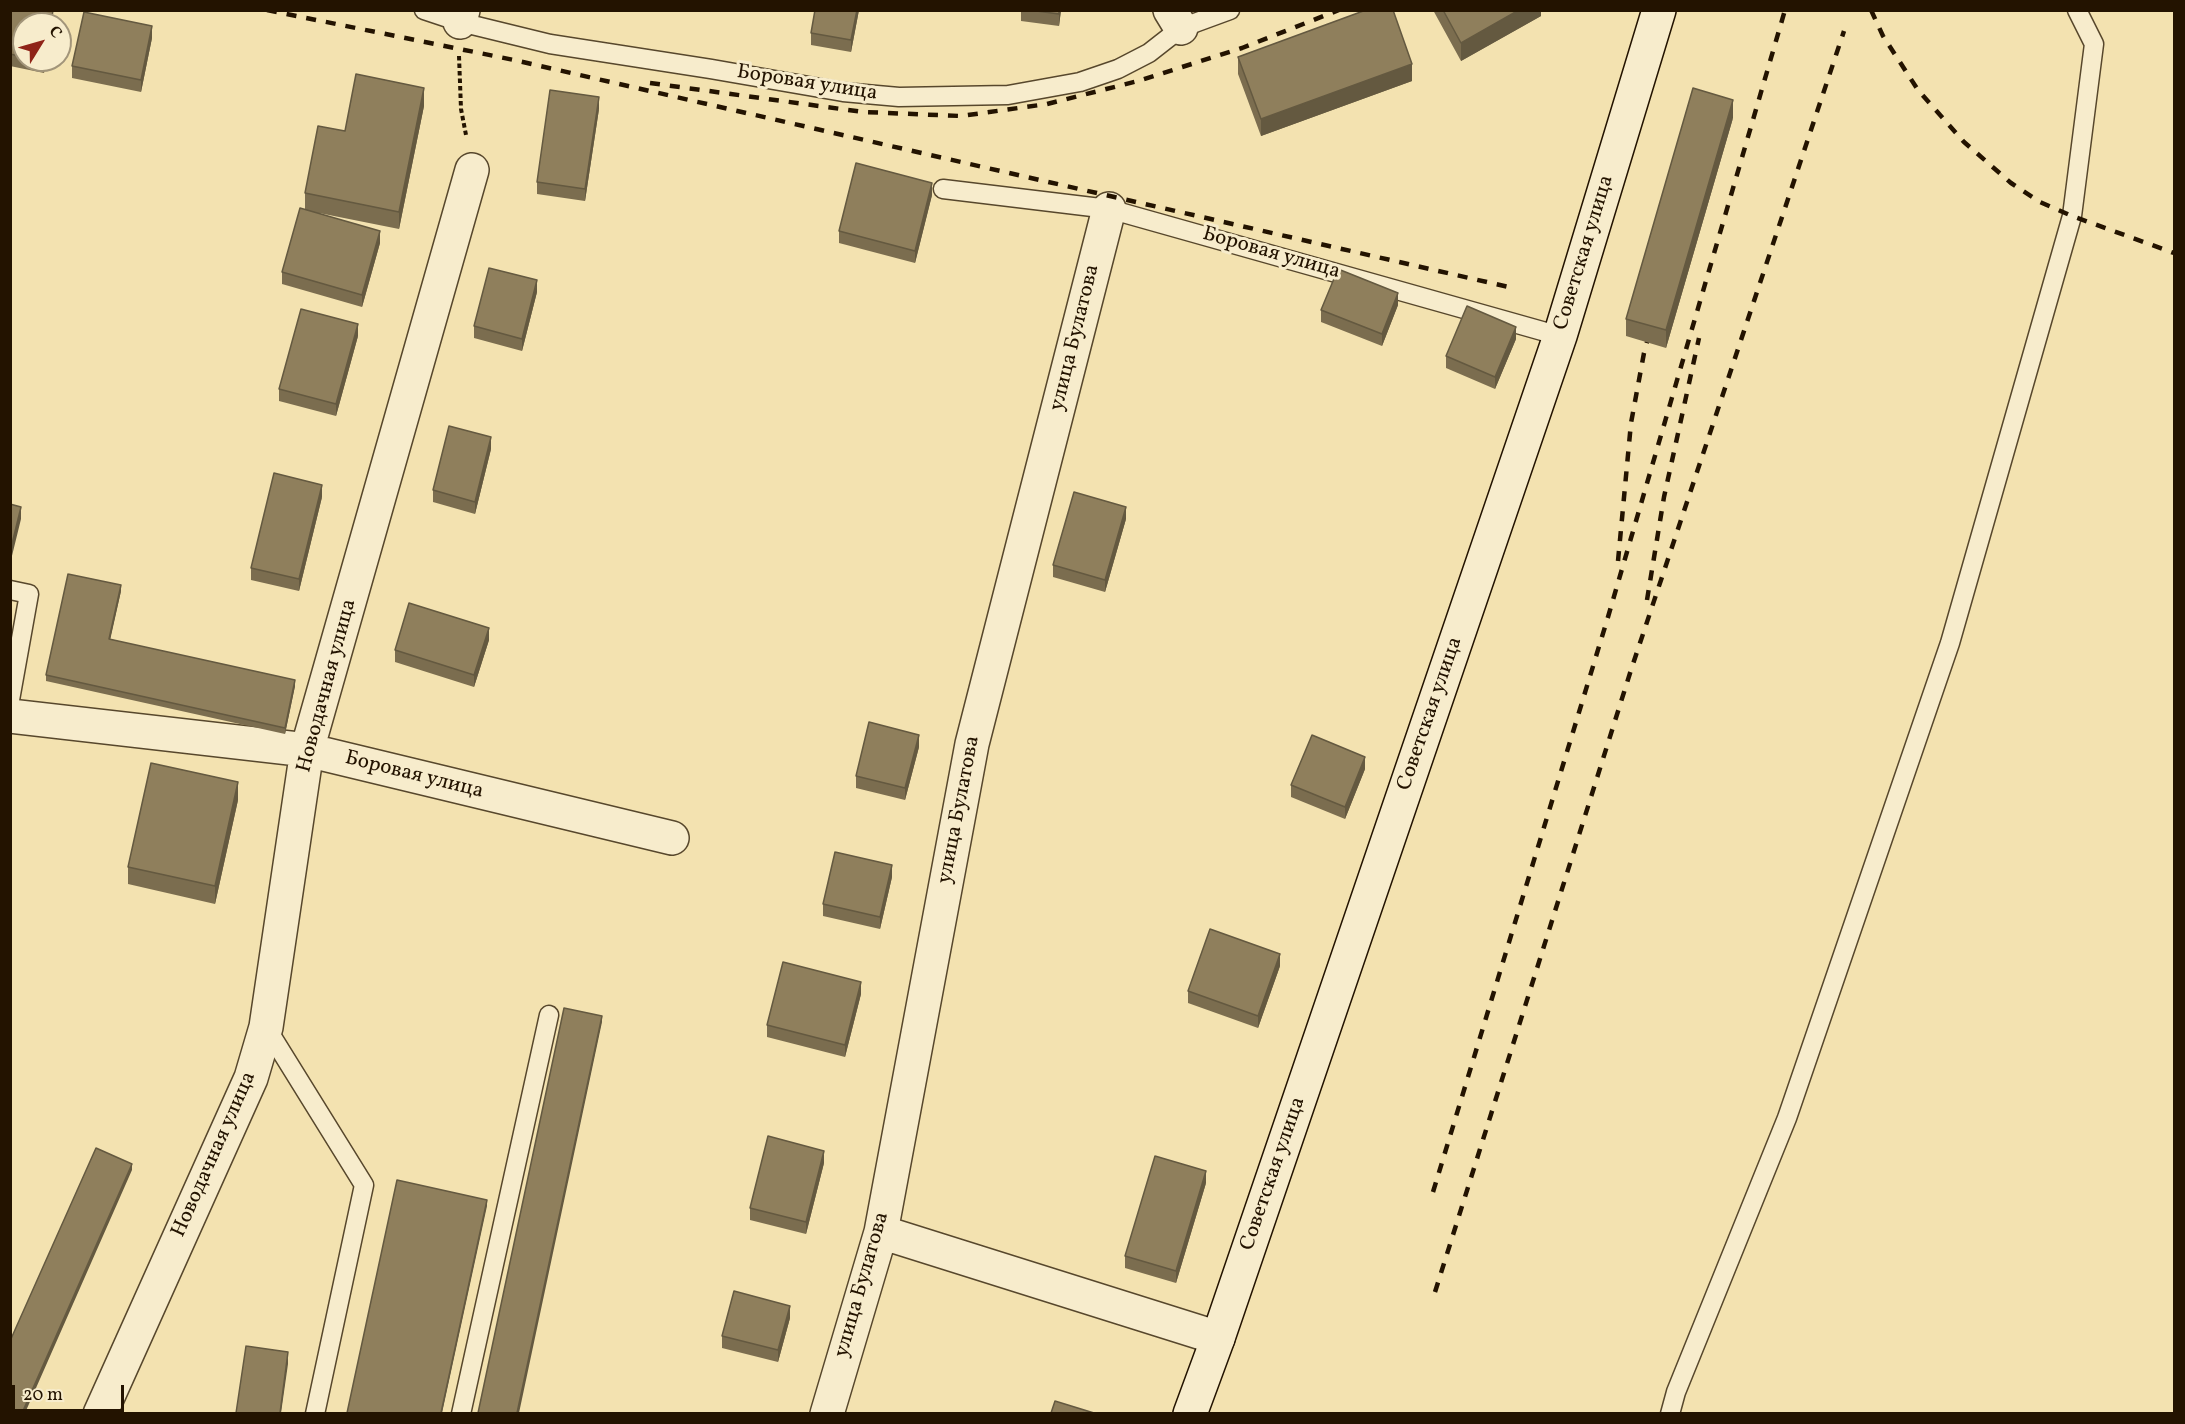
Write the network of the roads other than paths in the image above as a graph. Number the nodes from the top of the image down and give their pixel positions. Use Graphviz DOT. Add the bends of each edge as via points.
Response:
graph roads {
  1 [pos="424,10"];
  2 [pos="1230,10"];
  3 [pos="1659,10"];
  4 [pos="2078,10"];
  5 [pos="461,16"];
  6 [pos="1175,19"];
  7 [pos="472,170"];
  8 [pos="944,189"];
  9 [pos="1109,209"];
  10 [pos="1560,336"];
  11 [pos="10,590"];
  12 [pos="10,700"];
  13 [pos="10,716"];
  14 [pos="307,750"];
  15 [pos="672,838"];
  16 [pos="549,1015"];
  17 [pos="266,1027"];
  18 [pos="881,1232"];
  19 [pos="1218,1338"];
  20 [pos="100,1413"];
  21 [pos="315,1413"];
  22 [pos="461,1413"];
  23 [pos="827,1413"];
  24 [pos="1190,1413"];
  25 [pos="1670,1413"];
  1 -- 5 [label="lane, Боровая улица"];
  2 -- 6 [label="lane, Боровая улица"];
  3 -- 10 [label="street, Советская улица"];
  4 -- 25 [label="lane" via="2094,44 2072,216 1957,620 1787,1119"];
  5 -- 6 [label="lane, Боровая улица" via="550,44 843,92 899,97 1008,95 1080,82 1139,58"];
  7 -- 14 [label="street, Новодачная улица"];
  8 -- 9 [label="lane, Боровая улица"];
  9 -- 10 [label="lane, Боровая улица"];
  9 -- 18 [label="street, улица Булатова" via="972,744"];
  10 -- 19 [label="street, Советская улица"];
  11 -- 12 [label="lane" via="29,594"];
  13 -- 14 [label="street, Боровая улица"];
  14 -- 15 [label="street, Боровая улица"];
  14 -- 17 [label="street, Новодачная улица"];
  16 -- 22 [label="lane"];
  17 -- 20 [label="street, Новодачная улица" via="250,1078"];
  17 -- 21 [label="lane" via="364,1185"];
  18 -- 19 [label="street"];
  18 -- 23 [label="street, улица Булатова"];
  19 -- 24 [label="street, Советская улица"];
}
